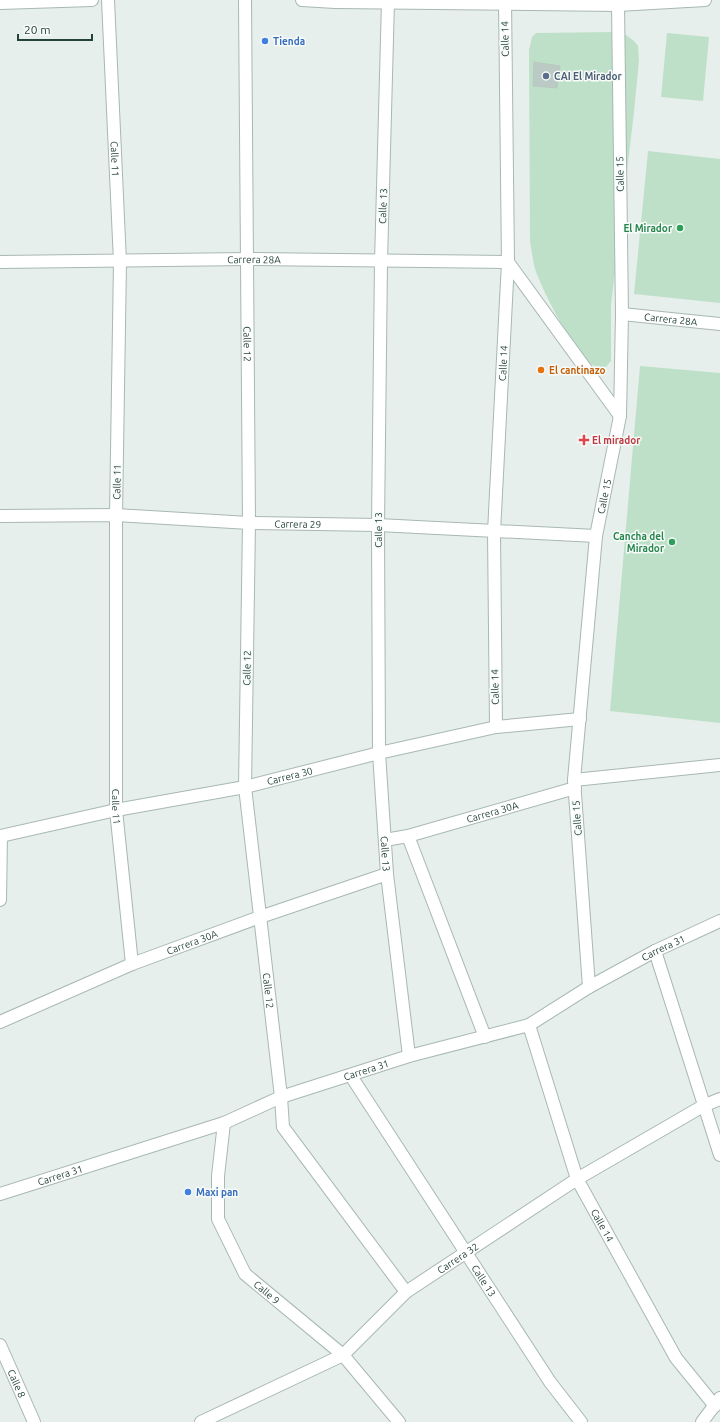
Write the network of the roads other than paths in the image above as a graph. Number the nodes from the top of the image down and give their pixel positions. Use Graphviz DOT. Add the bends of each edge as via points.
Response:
graph roads {
  1 [pos="92,0"];
  2 [pos="108,0"];
  3 [pos="245,0"];
  4 [pos="302,0"];
  5 [pos="705,0"];
  6 [pos="336,1"];
  7 [pos="421,1"];
  8 [pos="505,1"];
  9 [pos="388,2"];
  10 [pos="0,3"];
  11 [pos="618,5"];
  12 [pos="248,259"];
  13 [pos="0,262"];
  14 [pos="120,262"];
  15 [pos="381,262"];
  16 [pos="508,262"];
  17 [pos="622,314"];
  18 [pos="720,324"];
  19 [pos="620,416"];
  20 [pos="116,515"];
  21 [pos="0,516"];
  22 [pos="249,523"];
  23 [pos="378,525"];
  24 [pos="494,532"];
  25 [pos="596,536"];
  26 [pos="580,719"];
  27 [pos="496,726"];
  28 [pos="379,753"];
  29 [pos="720,765"];
  30 [pos="575,784"];
  31 [pos="245,787"];
  32 [pos="116,810"];
  33 [pos="1,836"];
  34 [pos="408,836"];
  35 [pos="385,840"];
  36 [pos="387,874"];
  37 [pos="0,900"];
  38 [pos="260,917"];
  39 [pos="720,921"];
  40 [pos="655,951"];
  41 [pos="132,964"];
  42 [pos="589,987"];
  43 [pos="0,1022"];
  44 [pos="529,1025"];
  45 [pos="485,1037"];
  46 [pos="408,1056"];
  47 [pos="350,1076"];
  48 [pos="281,1097"];
  49 [pos="720,1099"];
  50 [pos="704,1106"];
  51 [pos="224,1123"];
  52 [pos="720,1155"];
  53 [pos="577,1180"];
  54 [pos="0,1194"];
  55 [pos="465,1252"];
  56 [pos="406,1292"];
  57 [pos="0,1345"];
  58 [pos="343,1355"];
  59 [pos="717,1402"];
  60 [pos="34,1422"];
  61 [pos="201,1422"];
  62 [pos="400,1422"];
  63 [pos="581,1422"];
  64 [pos="702,1422"];
  1 -- 10 [label="street"];
  2 -- 14 [label="street, Calle 11"];
  3 -- 12 [label="street, Calle 12"];
  4 -- 6 [label="street"];
  5 -- 11 [label="street"];
  6 -- 9 [label="street"];
  7 -- 8 [label="street"];
  7 -- 9 [label="street"];
  8 -- 11 [label="street"];
  8 -- 16 [label="street, Calle 14"];
  9 -- 15 [label="street, Calle 13"];
  11 -- 17 [label="street, Calle 15"];
  12 -- 14 [label="street, Carrera 28A"];
  12 -- 15 [label="street, Carrera 28A"];
  12 -- 22 [label="street, Calle 12"];
  13 -- 14 [label="street, Carrera 28A"];
  14 -- 20 [label="street, Calle 11"];
  15 -- 16 [label="street, Carrera 28A"];
  15 -- 23 [label="street, Calle 13"];
  16 -- 19 [label="street"];
  16 -- 24 [label="street, Calle 14"];
  17 -- 18 [label="street, Carrera 28A"];
  17 -- 19 [label="street, Calle 15"];
  19 -- 25 [label="street, Calle 15"];
  20 -- 21 [label="street, Carrera 29"];
  20 -- 22 [label="street, Carrera 29"];
  20 -- 32 [label="street, Calle 11"];
  22 -- 23 [label="street, Carrera 29"];
  22 -- 31 [label="street, Calle 12"];
  23 -- 24 [label="street, Carrera 29"];
  23 -- 28 [label="street, Calle 13"];
  24 -- 25 [label="street, Carrera 29"];
  24 -- 27 [label="street, Calle 14"];
  25 -- 26 [label="street, Calle 15"];
  26 -- 27 [label="street, Carrera 30"];
  26 -- 30 [label="street, Calle 15"];
  27 -- 28 [label="street, Carrera 30"];
  28 -- 31 [label="street, Carrera 30"];
  28 -- 35 [label="street, Calle 13"];
  29 -- 30 [label="street, Carrera 30A"];
  30 -- 34 [label="street, Carrera 30A"];
  30 -- 42 [label="street, Calle 15"];
  31 -- 32 [label="street, Carrera 30"];
  31 -- 38 [label="street, Calle 12"];
  32 -- 33 [label="street, Carrera 30"];
  32 -- 41 [label="street, Calle 11"];
  33 -- 37 [label="street"];
  34 -- 35 [label="street, Carrera 30A"];
  34 -- 45 [label="street"];
  35 -- 36 [label="street, Calle 13"];
  36 -- 38 [label="street, Carrera 30A"];
  36 -- 46 [label="street, Calle 13"];
  38 -- 41 [label="street, Carrera 30A"];
  38 -- 48 [label="street, Calle 12"];
  39 -- 40 [label="street, Carrera 31"];
  40 -- 42 [label="street, Carrera 31"];
  40 -- 50 [label="street"];
  41 -- 43 [label="street, Carrera 30A"];
  42 -- 44 [label="street, Carrera 31"];
  44 -- 45 [label="street, Carrera 31"];
  44 -- 53 [label="street, Calle 14"];
  45 -- 46 [label="street, Carrera 31"];
  46 -- 47 [label="street, Carrera 31"];
  47 -- 48 [label="street, Carrera 31"];
  47 -- 55 [label="street, Calle 13"];
  48 -- 51 [label="street, Carrera 31"];
  48 -- 56 [label="street, Calle 12" via="283,1127"];
  49 -- 50 [label="street, Carrera 32"];
  50 -- 52 [label="street"];
  50 -- 53 [label="street, Carrera 32"];
  51 -- 54 [label="street, Carrera 31"];
  51 -- 58 [label="street, Calle 9" via="218,1176 218,1219 246,1274"];
  53 -- 55 [label="street, Carrera 32"];
  53 -- 59 [label="street, Calle 14" via="676,1358"];
  55 -- 56 [label="street, Carrera 32"];
  55 -- 63 [label="street, Calle 13" via="550,1382"];
  56 -- 58 [label="street, Carrera 32"];
  57 -- 60 [label="street, Calle 8"];
  58 -- 61 [label="street, Carrera 32"];
  58 -- 62 [label="street, Calle 9"];
  59 -- 64 [label="street"];
}
